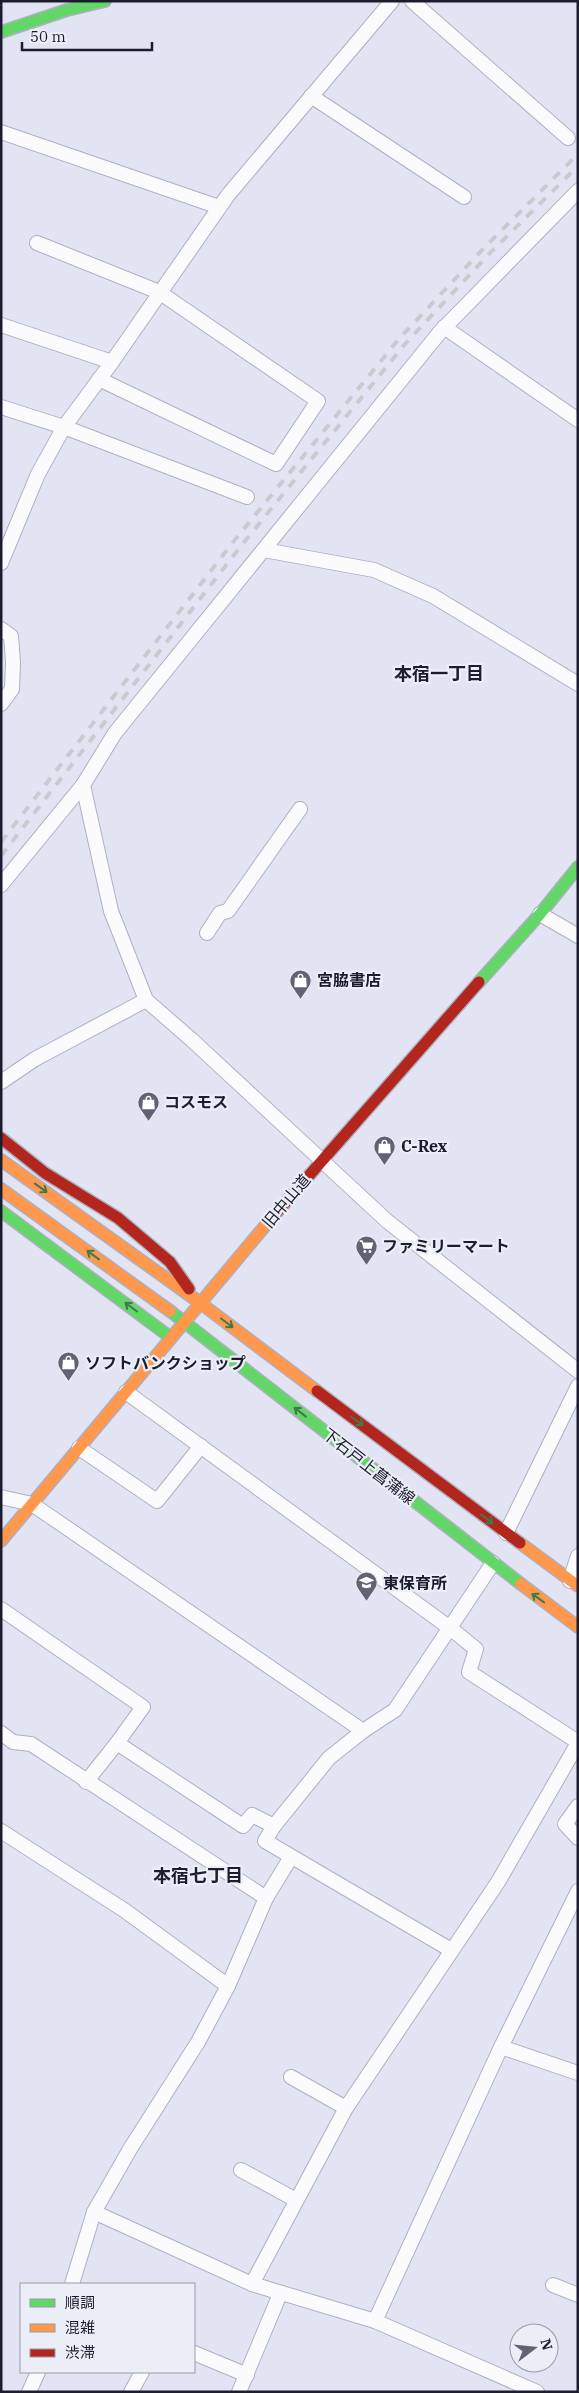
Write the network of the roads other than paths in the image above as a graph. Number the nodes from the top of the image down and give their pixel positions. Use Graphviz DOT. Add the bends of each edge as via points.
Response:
graph roads {
  1 [pos="105,1"];
  2 [pos="392,1"];
  3 [pos="412,1"];
  4 [pos="1,32"];
  5 [pos="311,96"];
  6 [pos="1,132"];
  7 [pos="568,138"];
  8 [pos="578,191"];
  9 [pos="464,197"];
  10 [pos="219,207"];
  11 [pos="37,243"];
  12 [pos="159,292"];
  13 [pos="1,324"];
  14 [pos="444,327"];
  15 [pos="112,362"];
  16 [pos="99,380"];
  17 [pos="1,407"];
  18 [pos="578,420"];
  19 [pos="64,428"];
  20 [pos="247,497"];
  21 [pos="264,550"];
  22 [pos="1,563"];
  23 [pos="1,629"];
  24 [pos="578,684"];
  25 [pos="1,704"];
  26 [pos="82,785"];
  27 [pos="300,810"];
  28 [pos="578,867"];
  29 [pos="1,885"];
  30 [pos="540,914"];
  31 [pos="208,933"];
  32 [pos="578,936"];
  33 [pos="146,1000"];
  34 [pos="1,1082"];
  35 [pos="1,1138"];
  36 [pos="1,1160"];
  37 [pos="321,1160"];
  38 [pos="1,1189"];
  39 [pos="1,1210"];
  40 [pos="199,1302"];
  41 [pos="184,1321"];
  42 [pos="170,1337"];
  43 [pos="578,1371"];
  44 [pos="578,1386"];
  45 [pos="126,1392"];
  46 [pos="201,1446"];
  47 [pos="79,1448"];
  48 [pos="1,1497"];
  49 [pos="32,1504"];
  50 [pos="506,1533"];
  51 [pos="1,1541"];
  52 [pos="578,1556"];
  53 [pos="493,1563"];
  54 [pos="574,1584"];
  55 [pos="1,1609"];
  56 [pos="578,1627"];
  57 [pos="450,1628"];
  58 [pos="363,1731"];
  59 [pos="1,1734"];
  60 [pos="578,1742"];
  61 [pos="117,1743"];
  62 [pos="86,1782"];
  63 [pos="578,1806"];
  64 [pos="274,1826"];
  65 [pos="1,1831"];
  66 [pos="578,1838"];
  67 [pos="291,1857"];
  68 [pos="578,1891"];
  69 [pos="266,1898"];
  70 [pos="451,1950"];
  71 [pos="228,1986"];
  72 [pos="501,2047"];
  73 [pos="578,2073"];
  74 [pos="291,2077"];
  75 [pos="346,2108"];
  76 [pos="241,2170"];
  77 [pos="296,2200"];
  78 [pos="94,2212"];
  79 [pos="72,2283"];
  80 [pos="252,2284"];
  81 [pos="553,2285"];
  82 [pos="280,2294"];
  83 [pos="578,2294"];
  84 [pos="375,2321"];
  85 [pos="195,2353"];
  86 [pos="38,2373"];
  87 [pos="141,2373"];
  88 [pos="247,2375"];
  89 [pos="29,2392"];
  90 [pos="131,2392"];
  91 [pos="239,2392"];
  92 [pos="537,2392"];
  1 -- 4 [label="main road"];
  2 -- 5 [label="street"];
  3 -- 7 [label="street"];
  5 -- 9 [label="street"];
  5 -- 10 [label="street"];
  6 -- 10 [label="street"];
  8 -- 14 [label="street"];
  10 -- 12 [label="street"];
  11 -- 12 [label="street"];
  12 -- 15 [label="street"];
  12 -- 16 [label="street" via="318,401 276,464"];
  13 -- 15 [label="street"];
  14 -- 18 [label="street"];
  14 -- 21 [label="street"];
  15 -- 16 [label="street"];
  16 -- 19 [label="street"];
  17 -- 19 [label="street"];
  19 -- 20 [label="street"];
  19 -- 22 [label="street" via="38,474"];
  21 -- 24 [label="street" via="374,570 433,596"];
  21 -- 26 [label="street" via="115,733"];
  23 -- 25 [label="street" via="11,636 13,662 12,689"];
  26 -- 29 [label="street"];
  26 -- 33 [label="street" via="110,911"];
  27 -- 31 [label="street" via="228,911 220,914"];
  28 -- 30 [label="main road, 旧中山道"];
  30 -- 32 [label="street"];
  30 -- 37 [label="main road, 旧中山道"];
  33 -- 34 [label="street" via="35,1059"];
  33 -- 37 [label="street"];
  35 -- 40 [label="main road" via="46,1173 118,1218 170,1262"];
  36 -- 40 [label="main road, 下石戸上菖蒲線, one-way"];
  37 -- 40 [label="main road, 旧中山道"];
  37 -- 43 [label="street" via="387,1221"];
  41 -- 38 [label="main road, 下石戸上菖蒲線, one-way"];
  42 -- 39 [label="main road, one-way"];
  40 -- 41 [label="main road, 旧中山道"];
  40 -- 50 [label="main road, 下石戸上菖蒲線, one-way"];
  41 -- 42 [label="main road, 旧中山道"];
  53 -- 41 [label="main road, 下石戸上菖蒲線, one-way"];
  42 -- 45 [label="main road, 旧中山道"];
  44 -- 50 [label="street"];
  45 -- 46 [label="street"];
  45 -- 47 [label="main road, 旧中山道"];
  46 -- 47 [label="street" via="157,1501"];
  46 -- 57 [label="street"];
  47 -- 49 [label="main road, 旧中山道"];
  48 -- 49 [label="street"];
  49 -- 51 [label="main road, 旧中山道"];
  49 -- 58 [label="street"];
  50 -- 54 [label="main road, 下石戸上菖蒲線"];
  52 -- 54 [label="street"];
  56 -- 53 [label="main road, 下石戸上菖蒲線, one-way"];
  53 -- 57 [label="street"];
  55 -- 61 [label="street" via="143,1707"];
  57 -- 58 [label="street" via="395,1710"];
  57 -- 60 [label="street" via="476,1648 470,1672"];
  58 -- 64 [label="street" via="330,1758"];
  59 -- 62 [label="street" via="13,1742 31,1744"];
  60 -- 70 [label="street" via="498,1882"];
  61 -- 62 [label="street"];
  61 -- 64 [label="street" via="243,1826 252,1815"];
  62 -- 69 [label="street"];
  63 -- 66 [label="street" via="566,1824"];
  64 -- 67 [label="street" via="265,1841"];
  65 -- 71 [label="street" via="124,1910"];
  67 -- 69 [label="street"];
  67 -- 70 [label="street"];
  68 -- 72 [label="street"];
  69 -- 71 [label="street"];
  70 -- 75 [label="street"];
  71 -- 78 [label="street" via="198,2042"];
  72 -- 73 [label="street"];
  72 -- 84 [label="street"];
  74 -- 75 [label="street"];
  75 -- 77 [label="street"];
  76 -- 77 [label="street"];
  77 -- 80 [label="street"];
  78 -- 79 [label="street"];
  78 -- 80 [label="street"];
  80 -- 82 [label="street"];
  81 -- 83 [label="street"];
  82 -- 84 [label="street"];
  82 -- 88 [label="street"];
  84 -- 92 [label="street"];
  85 -- 88 [label="street"];
  86 -- 89 [label="street"];
  87 -- 90 [label="street"];
  88 -- 91 [label="street"];
}
